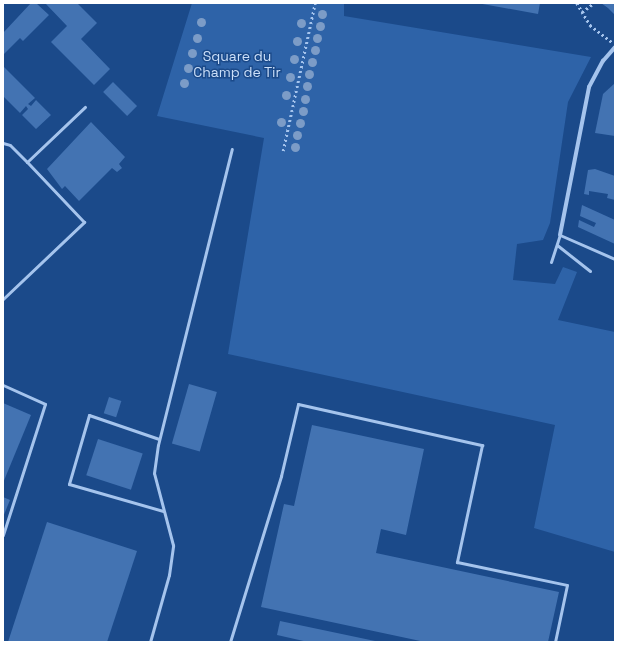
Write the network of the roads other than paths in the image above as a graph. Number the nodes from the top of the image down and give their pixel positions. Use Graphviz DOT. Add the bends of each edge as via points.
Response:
graph roads {
  1 [pos="615,46"];
  2 [pos="85,107"];
  3 [pos="3,143"];
  4 [pos="232,149"];
  5 [pos="27,162"];
  6 [pos="560,236"];
  7 [pos="557,245"];
  8 [pos="615,259"];
  9 [pos="551,262"];
  10 [pos="590,271"];
  11 [pos="3,299"];
  12 [pos="3,385"];
  13 [pos="159,439"];
  14 [pos="163,511"];
  15 [pos="3,535"];
  16 [pos="150,642"];
  17 [pos="230,642"];
  18 [pos="555,642"];
  1 -- 6 [label="street" via="603,61 589,87"];
  2 -- 5 [label="lane"];
  3 -- 5 [label="lane" via="10,145"];
  4 -- 13 [label="lane"];
  5 -- 11 [label="lane" via="84,222"];
  6 -- 7 [label="lane"];
  6 -- 8 [label="lane"];
  7 -- 9 [label="lane"];
  7 -- 10 [label="lane"];
  12 -- 15 [label="lane" via="45,404"];
  13 -- 14 [label="lane" via="154,473"];
  13 -- 14 [label="lane" via="90,416 69,484"];
  14 -- 16 [label="lane" via="173,545 169,575"];
  17 -- 18 [label="lane" via="281,476 298,404 482,445 457,562 567,585"];
}
